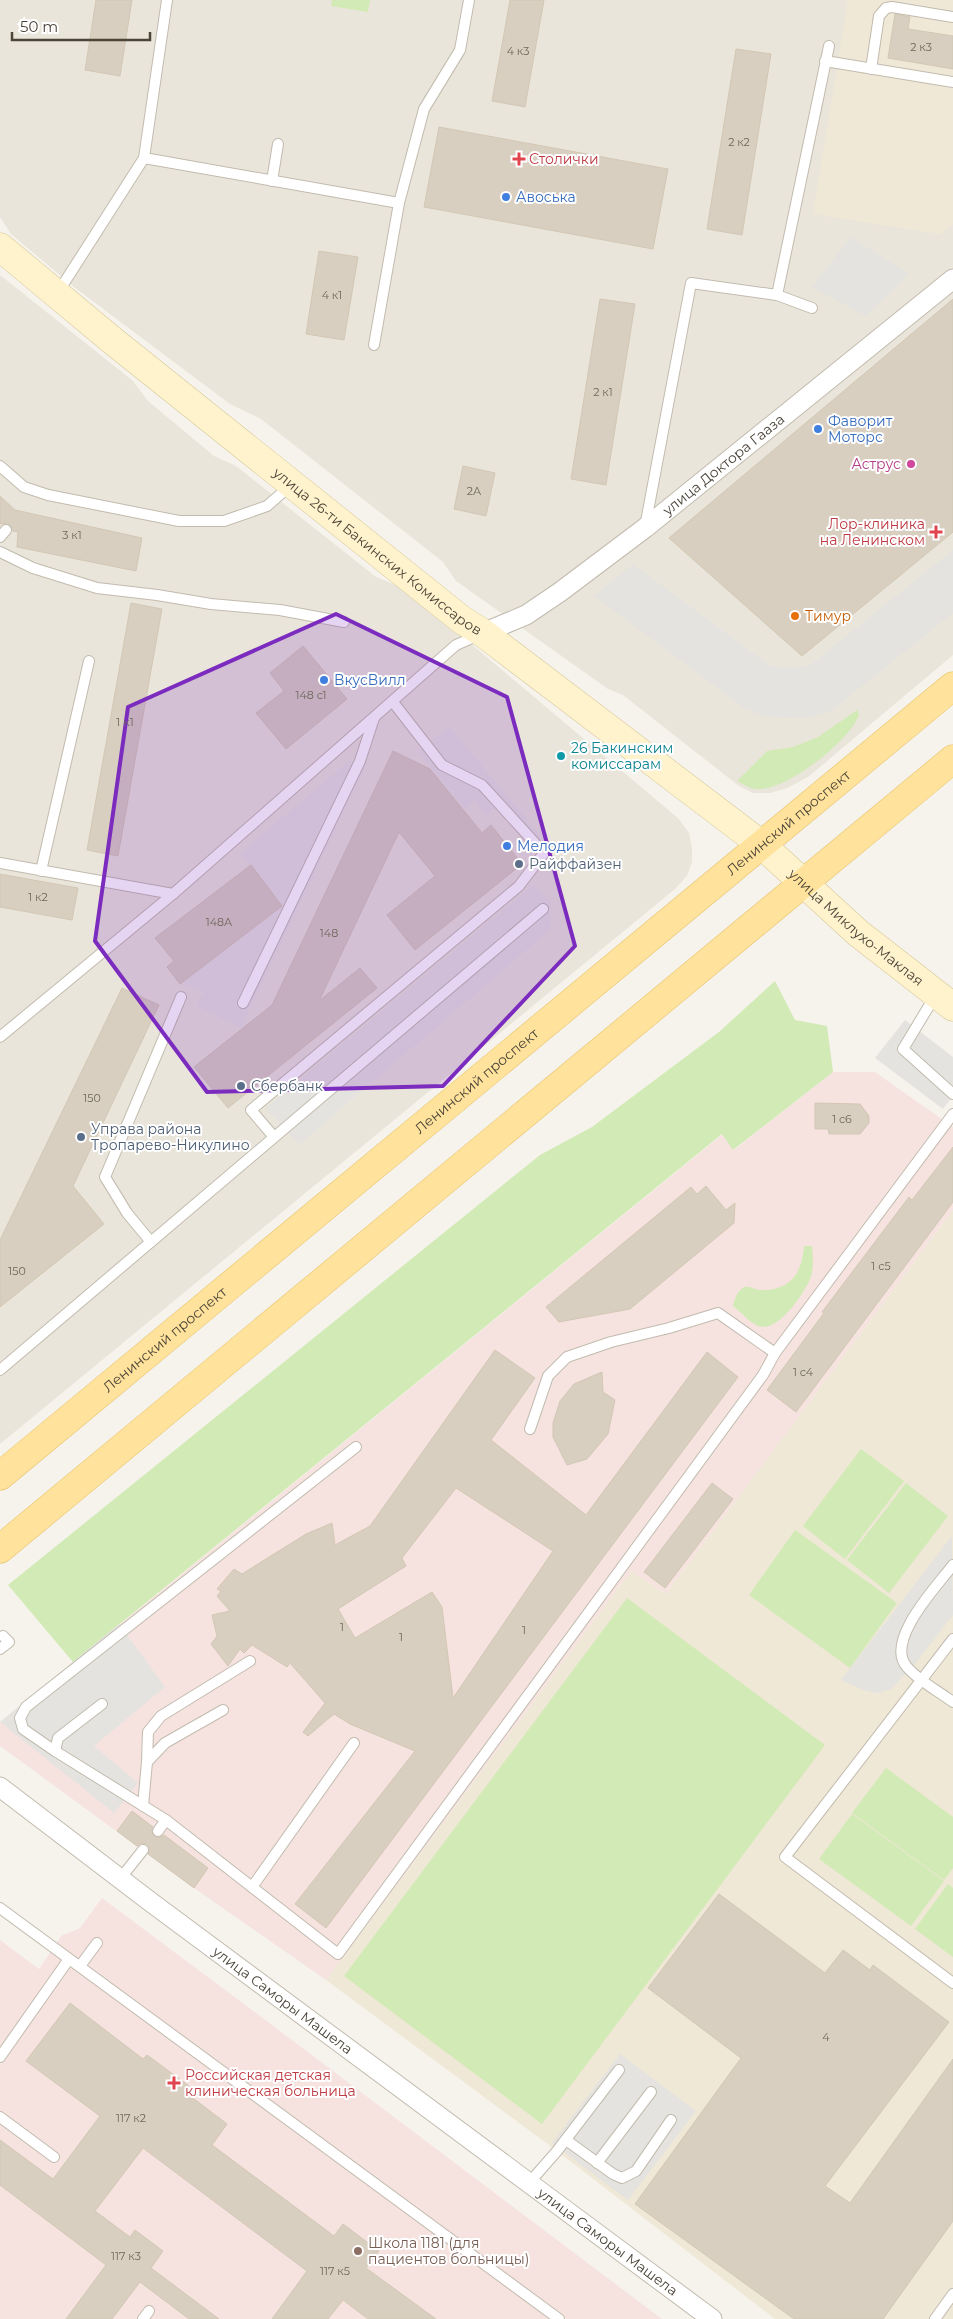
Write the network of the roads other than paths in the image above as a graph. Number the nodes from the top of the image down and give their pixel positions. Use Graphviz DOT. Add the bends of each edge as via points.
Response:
graph roads {
  1 [pos="167,0"];
  2 [pos="469,0"];
  3 [pos="953,17"];
  4 [pos="829,46"];
  5 [pos="825,61"];
  6 [pos="871,69"];
  7 [pos="953,82"];
  8 [pos="278,144"];
  9 [pos="144,158"];
  10 [pos="272,181"];
  11 [pos="399,203"];
  12 [pos="0,247"];
  13 [pos="953,279"];
  14 [pos="56,295"];
  15 [pos="777,295"];
  16 [pos="812,308"];
  17 [pos="374,345"];
  18 [pos="0,466"];
  19 [pos="292,484"];
  20 [pos="644,528"];
  21 [pos="0,552"];
  22 [pos="344,622"];
  23 [pos="483,633"];
  24 [pos="89,661"];
  25 [pos="953,686"];
  26 [pos="392,702"];
  27 [pos="374,718"];
  28 [pos="953,759"];
  29 [pos="762,845"];
  30 [pos="0,863"];
  31 [pos="42,871"];
  32 [pos="805,884"];
  33 [pos="173,894"];
  34 [pos="543,909"];
  35 [pos="181,997"];
  36 [pos="945,1001"];
  37 [pos="243,1003"];
  38 [pos="0,1037"];
  39 [pos="953,1094"];
  40 [pos="953,1114"];
  41 [pos="274,1137"];
  42 [pos="151,1242"];
  43 [pos="775,1353"];
  44 [pos="0,1370"];
  45 [pos="530,1429"];
  46 [pos="356,1447"];
  47 [pos="0,1476"];
  48 [pos="0,1549"];
  49 [pos="953,1564"];
  50 [pos="3,1636"];
  51 [pos="953,1639"];
  52 [pos="0,1649"];
  53 [pos="250,1661"];
  54 [pos="922,1680"];
  55 [pos="953,1702"];
  56 [pos="102,1704"];
  57 [pos="223,1710"];
  58 [pos="354,1743"];
  59 [pos="56,1751"];
  60 [pos="147,1762"];
  61 [pos="1,1791"];
  62 [pos="143,1806"];
  63 [pos="166,1820"];
  64 [pos="158,1831"];
  65 [pos="143,1850"];
  66 [pos="120,1879"];
  67 [pos="252,1887"];
  68 [pos="0,1908"];
  69 [pos="97,1943"];
  70 [pos="69,1959"];
  71 [pos="80,1966"];
  72 [pos="953,1983"];
  73 [pos="0,2057"];
  74 [pos="619,2070"];
  75 [pos="652,2092"];
  76 [pos="0,2117"];
  77 [pos="671,2120"];
  78 [pos="566,2140"];
  79 [pos="54,2157"];
  80 [pos="597,2163"];
  81 [pos="529,2182"];
  82 [pos="953,2294"];
  83 [pos="559,2319"];
  84 [pos="712,2319"];
  85 [pos="935,2319"];
  1 -- 9 [label="lane"];
  2 -- 11 [label="lane" via="460,50 424,109"];
  3 -- 6 [label="lane" via="886,8 879,16"];
  4 -- 5 [label="lane"];
  5 -- 6 [label="lane"];
  5 -- 15 [label="lane"];
  6 -- 7 [label="lane"];
  8 -- 10 [label="lane"];
  9 -- 10 [label="lane"];
  9 -- 14 [label="lane"];
  10 -- 11 [label="lane"];
  11 -- 17 [label="lane"];
  12 -- 14 [label="main road, улица 26-ти Бакинских Комиссаров"];
  13 -- 20 [label="street, улица Доктора Гааза"];
  14 -- 19 [label="main road, улица 26-ти Бакинских Комиссаров"];
  15 -- 16 [label="lane"];
  15 -- 20 [label="lane" via="691,283"];
  18 -- 19 [label="lane" via="24,487 48,495 179,521 224,520 267,506"];
  19 -- 23 [label="main road, улица 26-ти Бакинских Комиссаров" via="462,620"];
  20 -- 23 [label="street, улица Доктора Гааза" via="526,615"];
  21 -- 22 [label="lane" via="33,568 98,588 280,610"];
  23 -- 26 [label="lane" via="456,645"];
  23 -- 29 [label="main road, улица 26-ти Бакинских Комиссаров"];
  24 -- 31 [label="lane"];
  25 -- 29 [label="main road, Ленинский проспект"];
  26 -- 27 [label="lane"];
  26 -- 41 [label="lane" via="442,764 482,785 544,853 519,886 251,1110"];
  27 -- 33 [label="lane"];
  27 -- 37 [label="lane" via="360,761"];
  28 -- 32 [label="main road"];
  29 -- 32 [label="main road, улица Миклухо-Маклая"];
  29 -- 47 [label="main road, Ленинский проспект"];
  30 -- 31 [label="lane"];
  31 -- 33 [label="lane"];
  32 -- 36 [label="main road, улица Миклухо-Маклая" via="858,933"];
  32 -- 48 [label="main road"];
  33 -- 38 [label="lane"];
  34 -- 41 [label="lane"];
  35 -- 42 [label="lane" via="104,1177"];
  36 -- 39 [label="lane" via="903,1048"];
  40 -- 43 [label="lane"];
  41 -- 42 [label="lane"];
  42 -- 44 [label="lane"];
  43 -- 45 [label="lane" via="718,1313 611,1342 567,1357 548,1376"];
  43 -- 67 [label="lane" via="763,1375 338,1954"];
  46 -- 59 [label="lane" via="26,1707 20,1718 23,1729"];
  49 -- 54 [label="lane" via="902,1639 900,1653 906,1666"];
  50 -- 52 [label="lane" via="9,1642"];
  51 -- 54 [label="lane"];
  53 -- 60 [label="lane" via="161,1716 148,1732"];
  54 -- 55 [label="lane"];
  54 -- 72 [label="lane" via="785,1857"];
  56 -- 59 [label="lane" via="58,1738"];
  57 -- 60 [label="lane" via="165,1743"];
  58 -- 67 [label="lane"];
  59 -- 62 [label="lane"];
  60 -- 62 [label="lane"];
  61 -- 66 [label="street, улица Саморы Машела"];
  62 -- 63 [label="lane"];
  63 -- 64 [label="lane"];
  63 -- 67 [label="lane"];
  65 -- 66 [label="lane"];
  66 -- 81 [label="street, улица Саморы Машела"];
  68 -- 70 [label="lane"];
  69 -- 71 [label="lane"];
  70 -- 71 [label="lane"];
  70 -- 73 [label="lane"];
  71 -- 83 [label="lane"];
  74 -- 78 [label="lane"];
  75 -- 80 [label="lane"];
  76 -- 79 [label="lane"];
  77 -- 80 [label="lane" via="636,2171 629,2176 622,2178"];
  78 -- 80 [label="lane"];
  78 -- 81 [label="lane"];
  81 -- 84 [label="street, улица Саморы Машела"];
  82 -- 85 [label="lane"];
}
